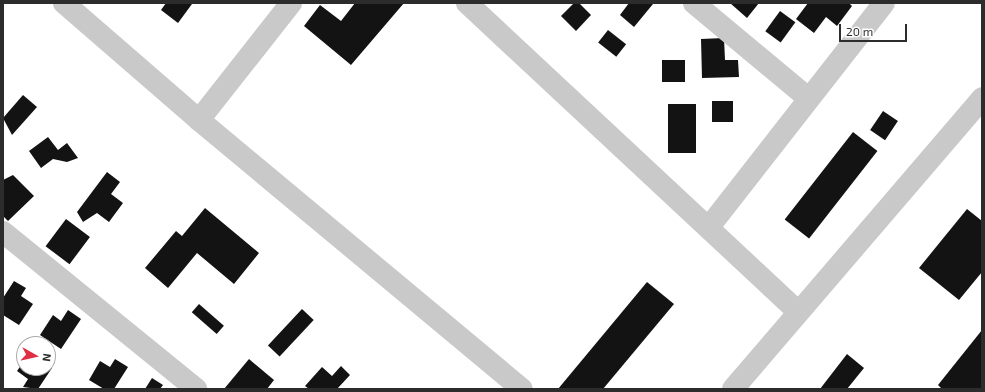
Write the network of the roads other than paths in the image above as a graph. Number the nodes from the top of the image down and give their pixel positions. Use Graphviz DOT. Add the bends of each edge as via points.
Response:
graph roads {
  1 [pos="64,3"];
  2 [pos="291,3"];
  3 [pos="467,3"];
  4 [pos="694,3"];
  5 [pos="884,3"];
  6 [pos="808,98"];
  7 [pos="982,98"];
  8 [pos="199,120"];
  9 [pos="709,227"];
  10 [pos="3,232"];
  11 [pos="798,312"];
  12 [pos="196,389"];
  13 [pos="522,389"];
  14 [pos="733,389"];
  1 -- 8 [label="street"];
  2 -- 8 [label="street"];
  3 -- 9 [label="street"];
  4 -- 6 [label="street"];
  5 -- 6 [label="street"];
  6 -- 9 [label="street"];
  7 -- 11 [label="street"];
  8 -- 13 [label="street"];
  9 -- 11 [label="street"];
  10 -- 12 [label="street"];
  11 -- 14 [label="street"];
}
